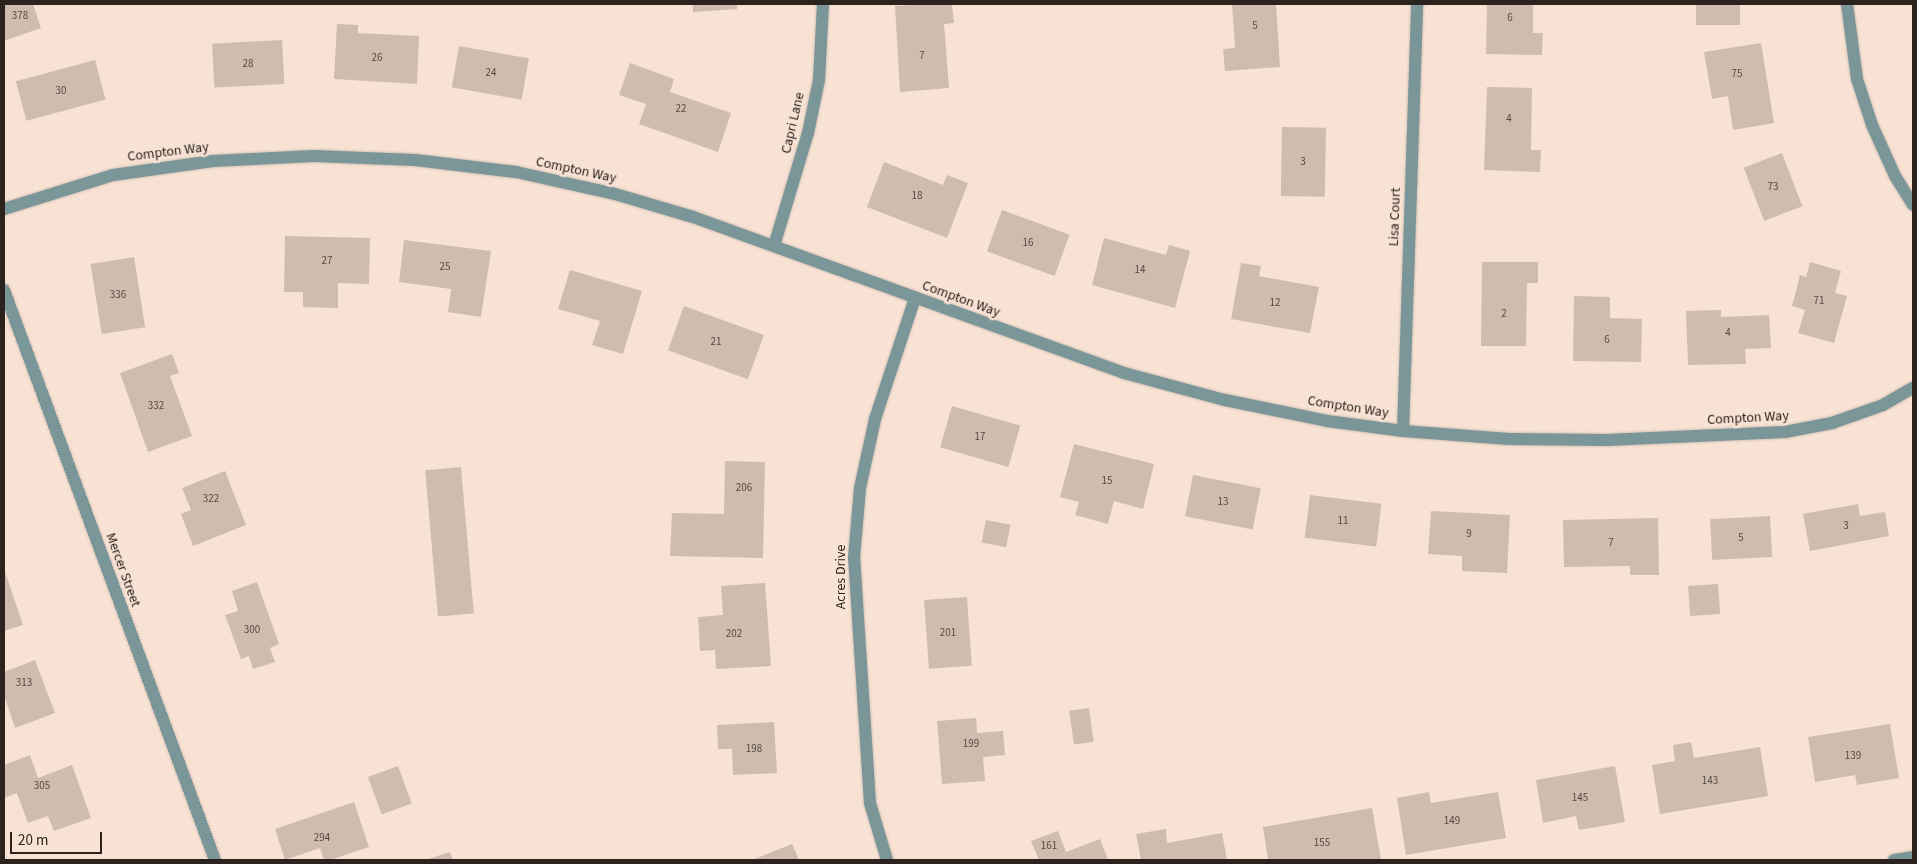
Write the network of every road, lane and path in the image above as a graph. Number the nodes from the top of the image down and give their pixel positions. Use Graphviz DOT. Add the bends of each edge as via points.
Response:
graph roads {
  1 [pos="823,4"];
  2 [pos="1417,4"];
  3 [pos="1847,4"];
  4 [pos="1913,205"];
  5 [pos="4,209"];
  6 [pos="774,246"];
  7 [pos="4,290"];
  8 [pos="915,298"];
  9 [pos="1913,388"];
  10 [pos="1403,431"];
  11 [pos="1913,857"];
  12 [pos="214,860"];
  13 [pos="887,860"];
  14 [pos="1894,860"];
  1 -- 6 [label="street, Capri Lane" via="819,80 808,134"];
  2 -- 10 [label="street, Lisa Court"];
  3 -- 4 [label="street" via="1857,79 1872,125 1895,176"];
  5 -- 6 [label="street, Compton Way" via="112,174 213,161 314,156 415,160 516,172 615,194"];
  6 -- 8 [label="street, Compton Way"];
  7 -- 12 [label="street, Mercer Street"];
  8 -- 10 [label="street, Compton Way" via="1124,372 1206,395 1327,421"];
  8 -- 13 [label="street, Acres Drive" via="875,419 860,488 854,558 870,803"];
  9 -- 10 [label="street, Compton Way" via="1883,405 1832,423 1786,432 1597,440 1509,439"];
  11 -- 14 [label="street"];
}
